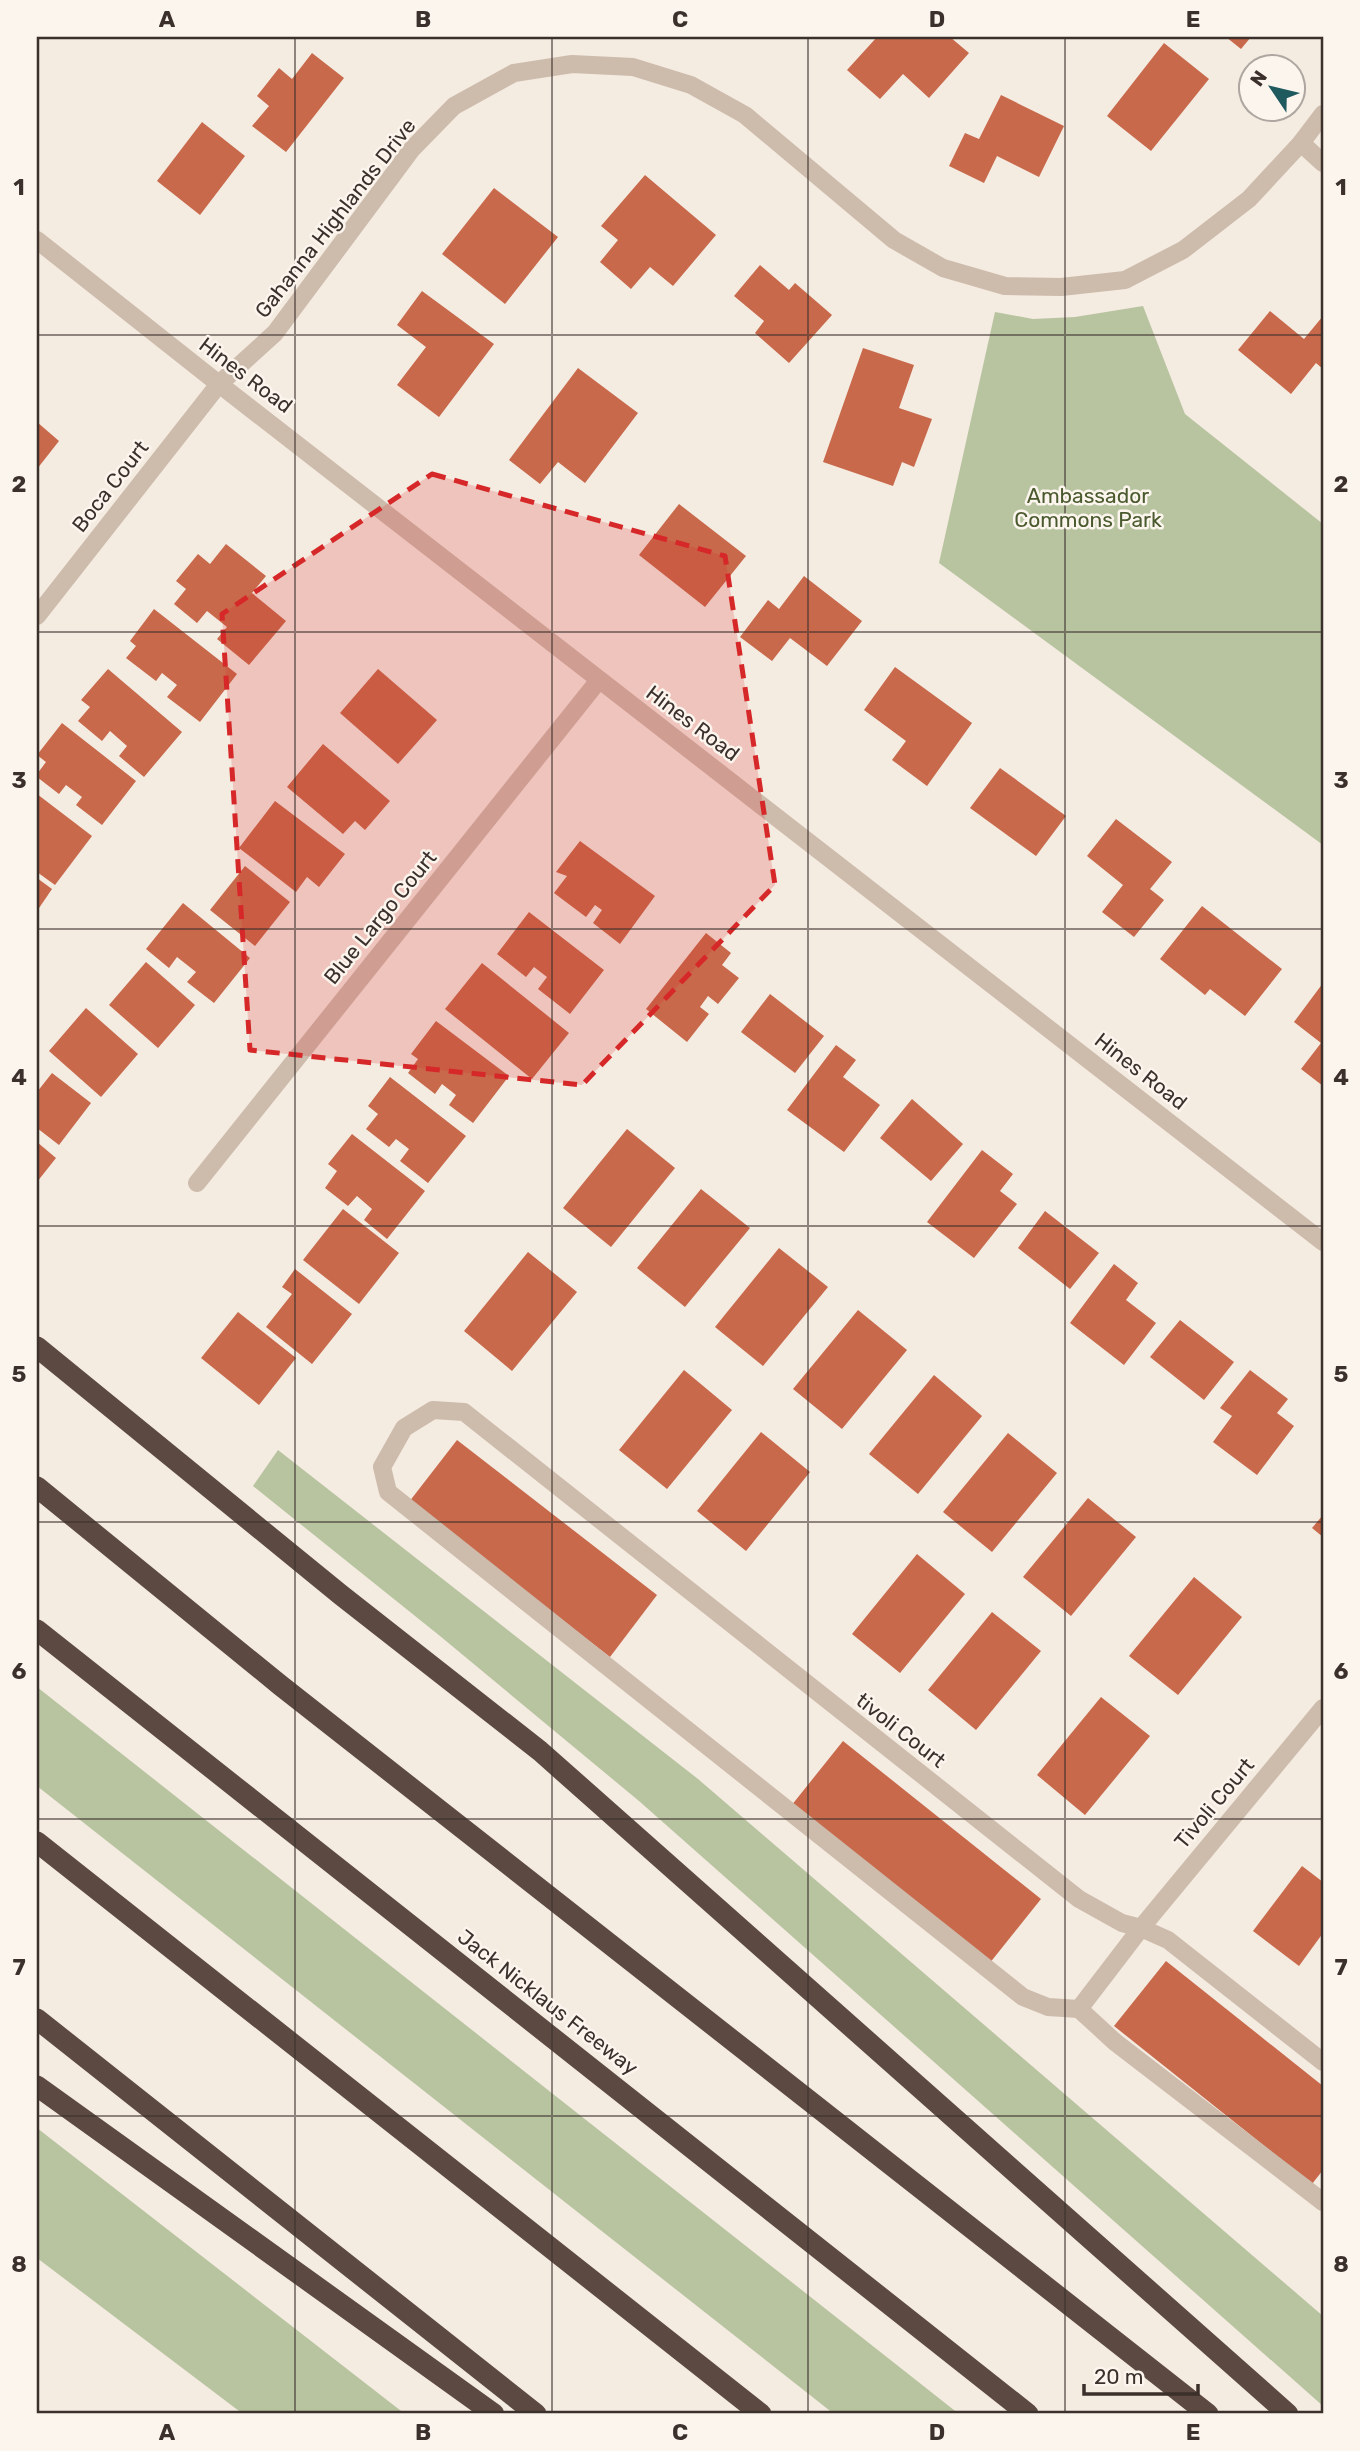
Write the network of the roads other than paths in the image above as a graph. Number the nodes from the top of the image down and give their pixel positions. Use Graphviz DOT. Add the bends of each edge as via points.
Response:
graph roads {
  1 [pos="1323,114"];
  2 [pos="1301,143"];
  3 [pos="1323,163"];
  4 [pos="37,240"];
  5 [pos="219,384"];
  6 [pos="37,616"];
  7 [pos="599,680"];
  8 [pos="197,1183"];
  9 [pos="1323,1242"];
  10 [pos="37,1347"];
  11 [pos="37,1487"];
  12 [pos="37,1630"];
  13 [pos="1323,1708"];
  14 [pos="37,1842"];
  15 [pos="1141,1928"];
  16 [pos="1079,2009"];
  17 [pos="37,2019"];
  18 [pos="1323,2062"];
  19 [pos="37,2086"];
  20 [pos="1323,2202"];
  21 [pos="494,2414"];
  22 [pos="536,2414"];
  23 [pos="761,2414"];
  24 [pos="1028,2414"];
  25 [pos="1208,2414"];
  26 [pos="1288,2414"];
  1 -- 2 [label="street, Gahanna Highlands Drive"];
  2 -- 3 [label="street"];
  2 -- 5 [label="street, Gahanna Highlands Drive" via="1249,199 1183,250 1125,280 1061,287 1005,285 943,268 894,240 744,115 691,85 633,67 572,64 514,73 454,106 412,149 275,333"];
  4 -- 5 [label="street, Hines Road"];
  5 -- 6 [label="street, Boca Court"];
  5 -- 7 [label="street, Hines Road"];
  7 -- 8 [label="street, Blue Largo Court"];
  7 -- 9 [label="street, Hines Road"];
  10 -- 26 [label="highway" via="540,1751"];
  11 -- 25 [label="highway" via="280,1685"];
  12 -- 24 [label="highway, Jack Nicklaus Freeway"];
  13 -- 15 [label="street, Tivoli Court"];
  14 -- 23 [label="highway"];
  15 -- 16 [label="street, Tivoli Court"];
  15 -- 16 [label="street, tivoli Court" via="1122,1923 1079,1899 464,1412 433,1410 404,1428 382,1467 387,1492 1023,1997 1048,2007"];
  15 -- 18 [label="street, tivoli Court" via="1168,1940"];
  16 -- 20 [label="street" via="1115,2042"];
  17 -- 22 [label="highway"];
  19 -- 21 [label="highway"];
}
